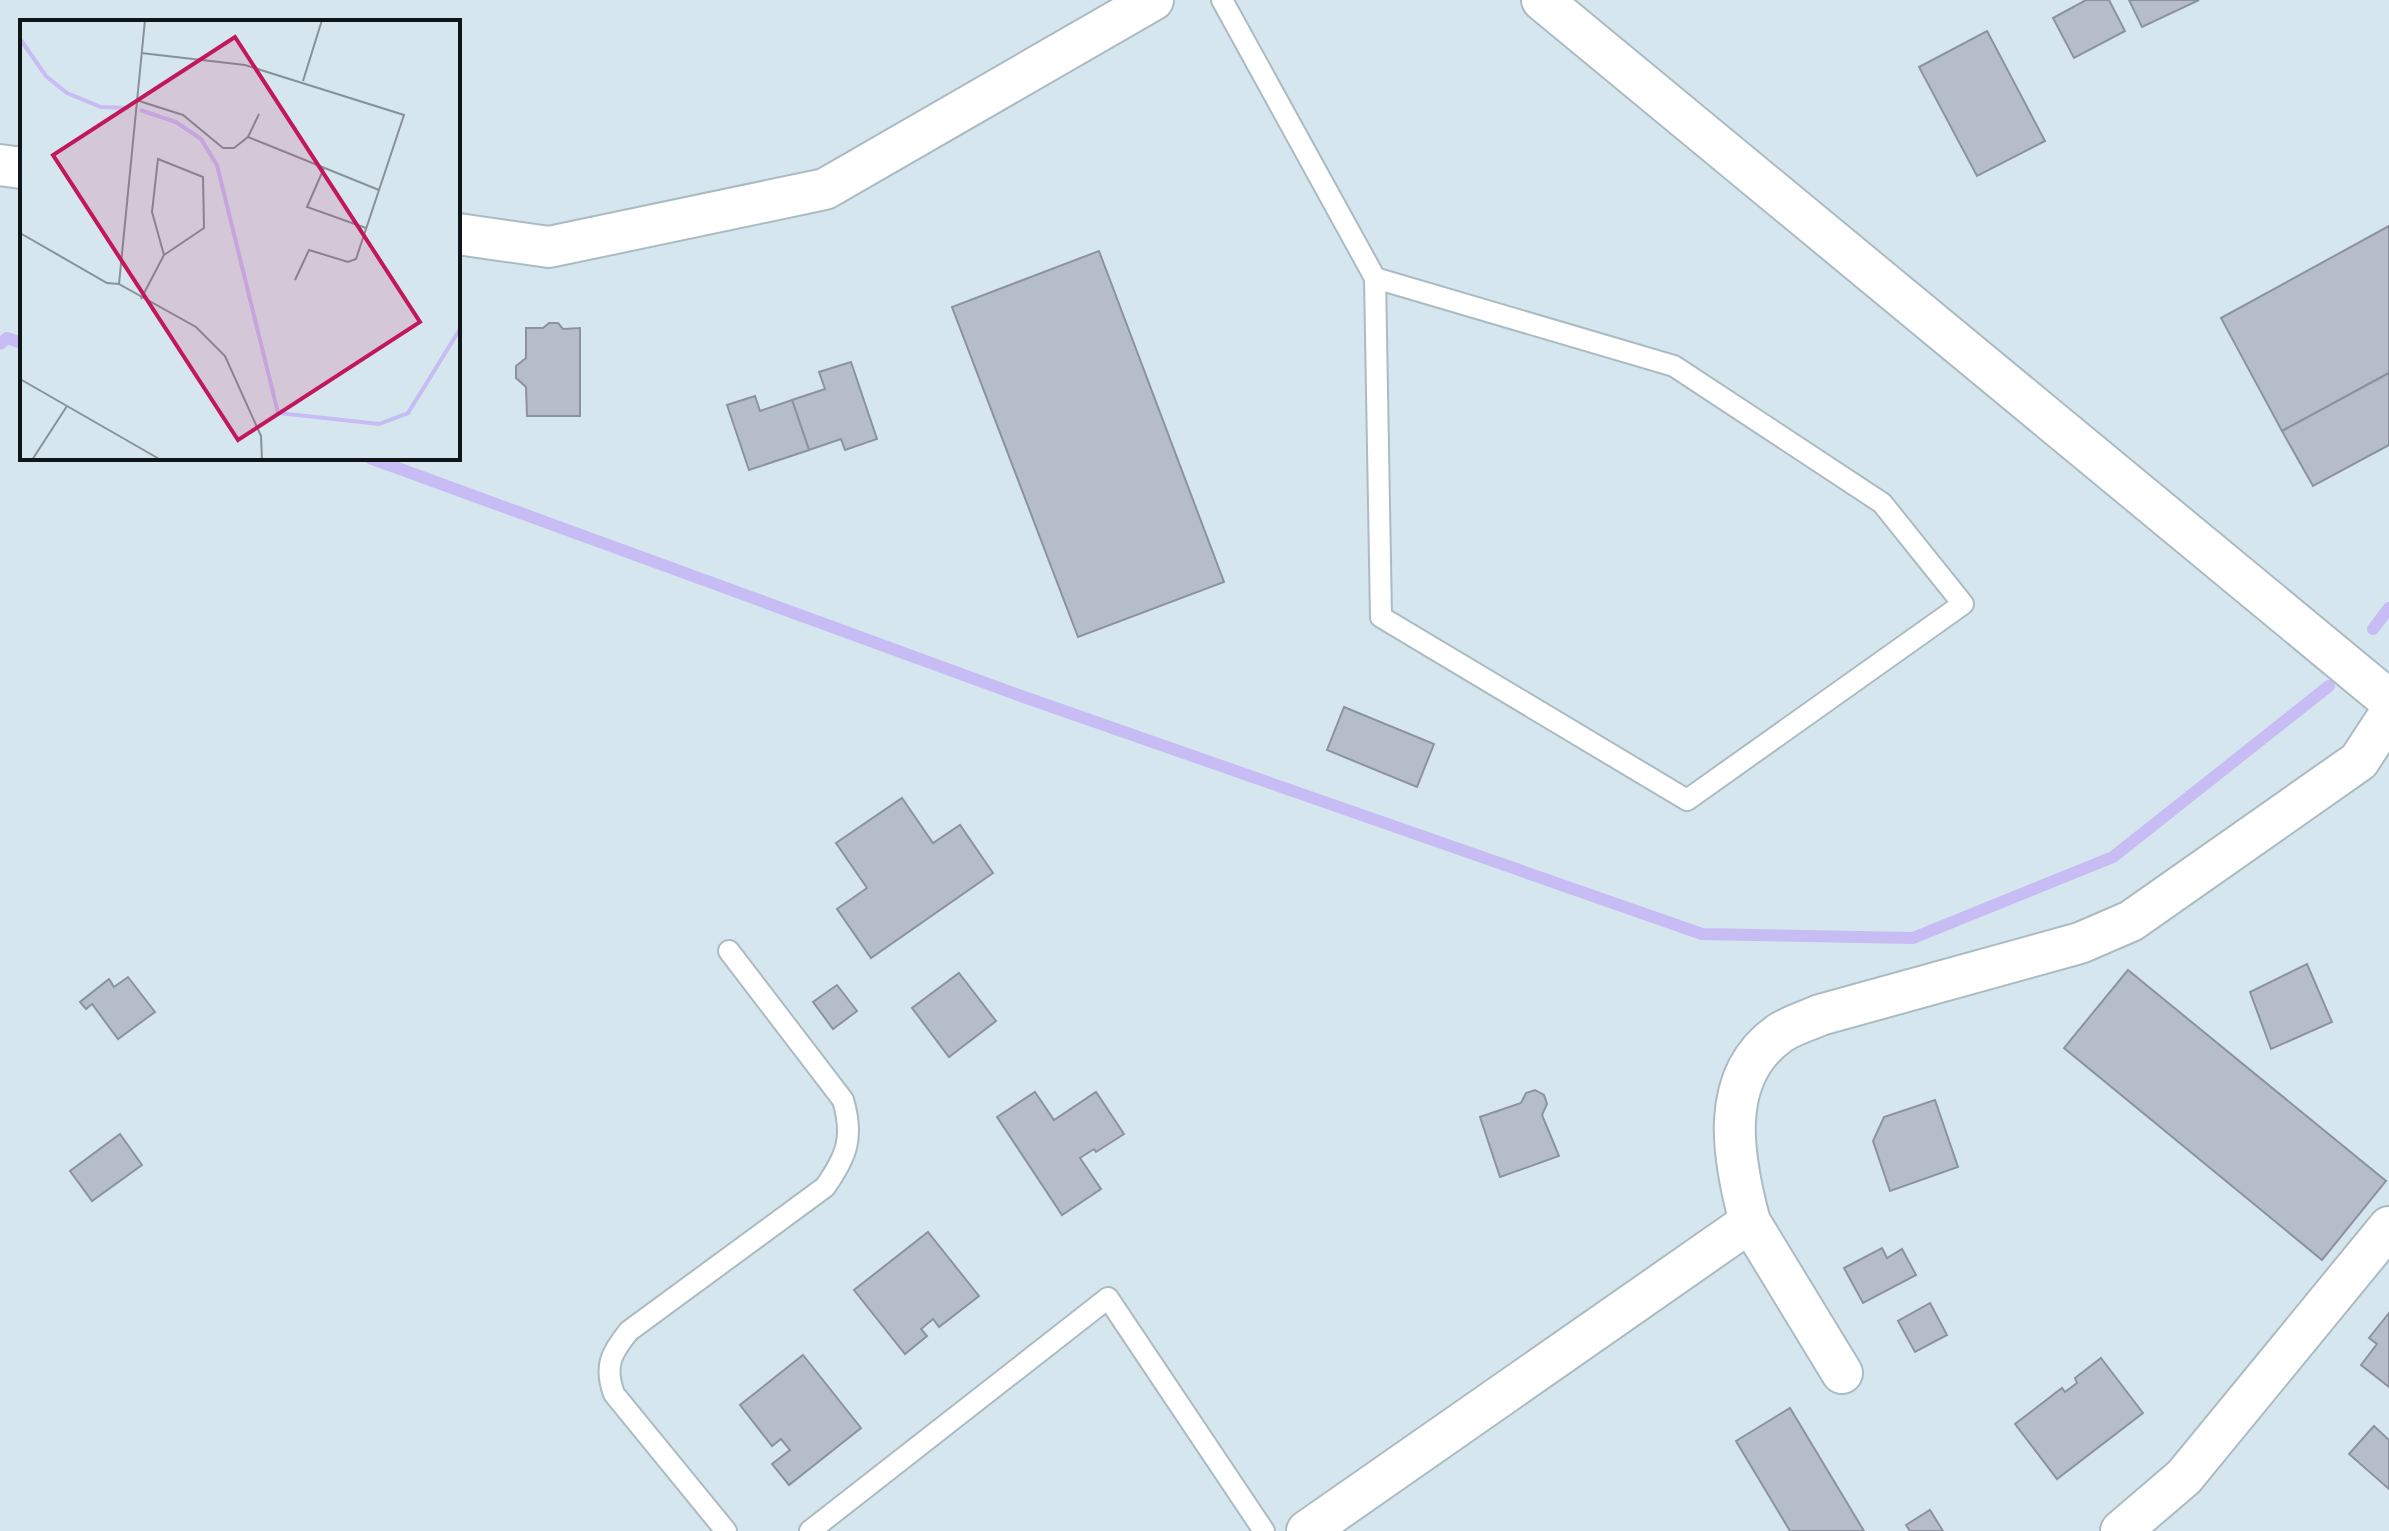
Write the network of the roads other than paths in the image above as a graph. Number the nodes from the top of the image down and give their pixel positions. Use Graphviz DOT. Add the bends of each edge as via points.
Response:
graph roads {
  1 [pos="1153,0"];
  2 [pos="1222,0"];
  3 [pos="1542,0"];
  4 [pos="0,165"];
  5 [pos="20,168"];
  6 [pos="460,234"];
  7 [pos="1375,278"];
  8 [pos="2389,700"];
  9 [pos="2389,715"];
  10 [pos="729,951"];
  11 [pos="1750,1222"];
  12 [pos="2389,1227"];
  13 [pos="1842,1373"];
  14 [pos="726,1531"];
  15 [pos="810,1531"];
  16 [pos="1264,1531"];
  17 [pos="1307,1531"];
  18 [pos="2121,1531"];
  1 -- 6 [label="street" via="825,189 549,247"];
  2 -- 7 [label="lane"];
  3 -- 8 [label="street"];
  4 -- 5 [label="street"];
  7 -- 7 [label="lane" via="1674,366 1882,503 1963,604 1687,800 1381,617"];
  9 -- 11 [label="street" via="2359,761 2131,921 2080,943 1820,1015 1780,1033 1753,1059 1737,1096 1734,1136"];
  10 -- 14 [label="lane" via="843,1100 849,1120 848,1145 825,1187 629,1331 614,1349 607,1375 614,1394"];
  11 -- 13 [label="street"];
  11 -- 17 [label="street"];
  12 -- 18 [label="street" via="2184,1477"];
  15 -- 16 [label="lane" via="1108,1298"];
}
